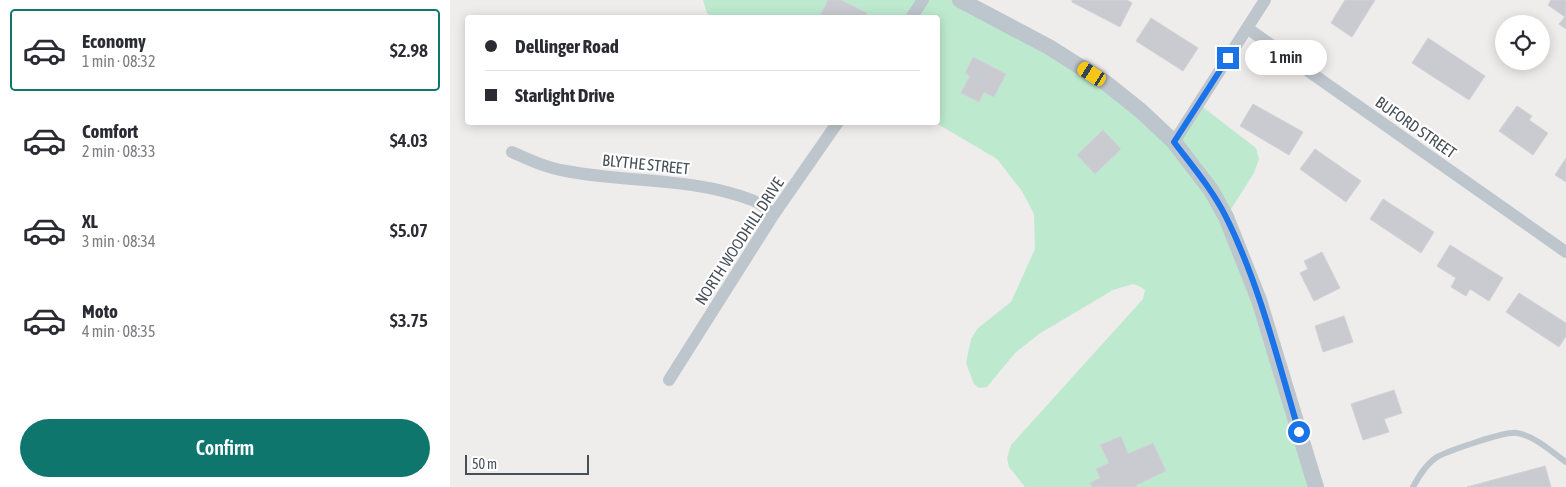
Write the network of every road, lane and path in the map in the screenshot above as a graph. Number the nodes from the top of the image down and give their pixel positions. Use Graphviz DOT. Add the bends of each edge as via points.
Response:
graph roads {
  1 [pos="923,0"];
  2 [pos="960,0"];
  3 [pos="1266,0"];
  4 [pos="913,15"];
  5 [pos="1247,28"];
  6 [pos="836,125"];
  7 [pos="1174,142"];
  8 [pos="512,152"];
  9 [pos="774,214"];
  10 [pos="1566,252"];
  11 [pos="669,380"];
  12 [pos="1566,462"];
  13 [pos="1316,487"];
  14 [pos="1413,487"];
  1 -- 4 [label="street"];
  2 -- 7 [label="street" via="1049,47 1106,83"];
  3 -- 5 [label="street"];
  5 -- 7 [label="street"];
  5 -- 10 [label="street, BUFORD STREET"];
  6 -- 9 [label="street, NORTH WOODHILL DRIVE"];
  7 -- 13 [label="street" via="1211,190 1226,217 1259,300"];
  8 -- 9 [label="street, BLYTHE STREET" via="567,172 687,183 731,193 754,200"];
  9 -- 11 [label="street, NORTH WOODHILL DRIVE"];
  12 -- 14 [label="lane" via="1538,442 1515,432 1437,457"];
}
